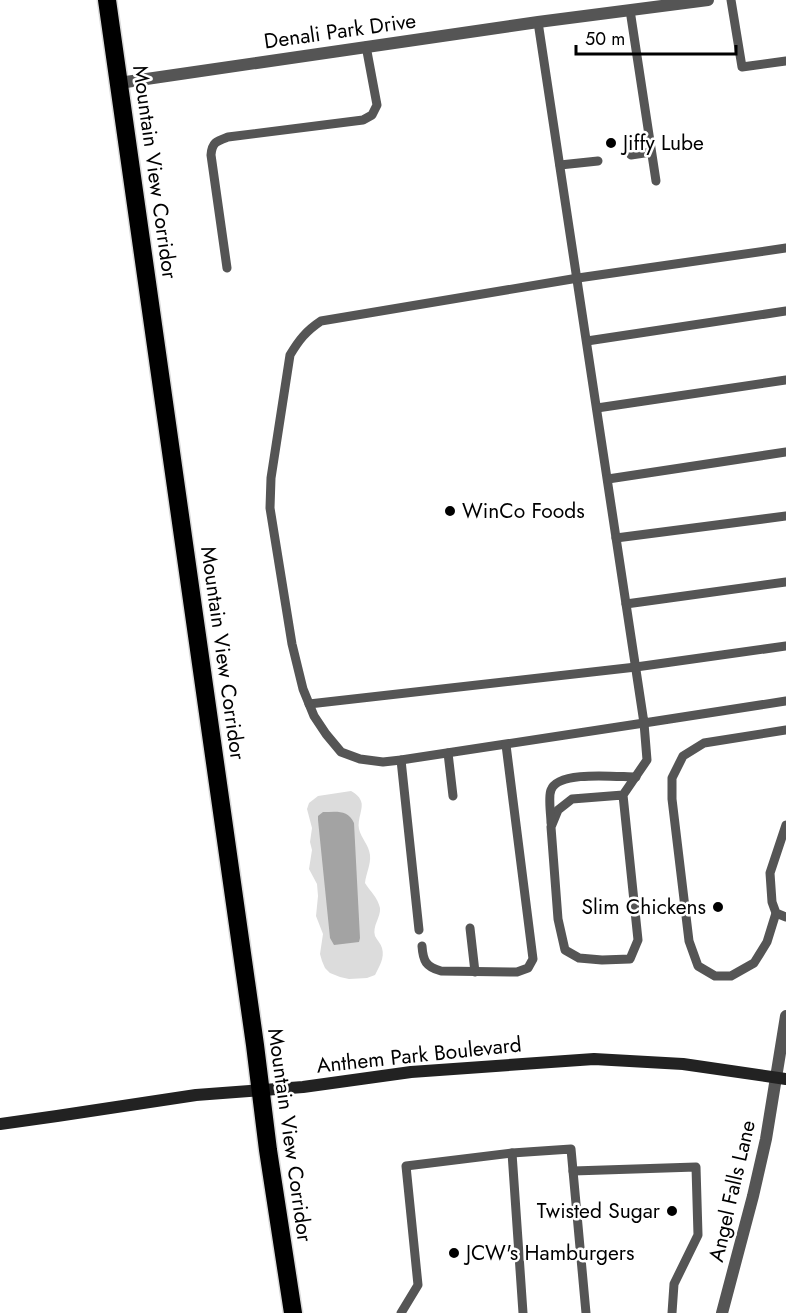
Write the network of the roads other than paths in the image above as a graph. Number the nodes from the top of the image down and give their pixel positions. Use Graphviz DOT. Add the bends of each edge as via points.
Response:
graph roads {
  1 [pos="107,0"];
  2 [pos="708,0"];
  3 [pos="731,0"];
  4 [pos="630,10"];
  5 [pos="538,22"];
  6 [pos="366,46"];
  7 [pos="786,61"];
  8 [pos="119,83"];
  9 [pos="651,152"];
  10 [pos="631,155"];
  11 [pos="598,161"];
  12 [pos="560,165"];
  13 [pos="656,181"];
  14 [pos="786,248"];
  15 [pos="227,268"];
  16 [pos="578,278"];
  17 [pos="786,311"];
  18 [pos="587,341"];
  19 [pos="786,380"];
  20 [pos="597,408"];
  21 [pos="786,452"];
  22 [pos="608,478"];
  23 [pos="786,516"];
  24 [pos="616,538"];
  25 [pos="786,582"];
  26 [pos="626,604"];
  27 [pos="786,646"];
  28 [pos="636,667"];
  29 [pos="786,701"];
  30 [pos="309,704"];
  31 [pos="644,723"];
  32 [pos="786,730"];
  33 [pos="506,745"];
  34 [pos="448,753"];
  35 [pos="400,760"];
  36 [pos="636,777"];
  37 [pos="623,795"];
  38 [pos="453,796"];
  39 [pos="786,825"];
  40 [pos="551,827"];
  41 [pos="776,913"];
  42 [pos="786,918"];
  43 [pos="470,928"];
  44 [pos="419,930"];
  45 [pos="422,946"];
  46 [pos="475,972"];
  47 [pos="786,1016"];
  48 [pos="781,1078"];
  49 [pos="261,1091"];
  50 [pos="0,1124"];
  51 [pos="512,1153"];
  52 [pos="573,1171"];
  53 [pos="293,1313"];
  54 [pos="401,1313"];
  55 [pos="523,1313"];
  56 [pos="586,1313"];
  57 [pos="672,1313"];
  58 [pos="722,1313"];
  1 -- 8 [label="highway, Mountain View Corridor"];
  2 -- 4 [label="street, Denali Park Drive"];
  3 -- 7 [label="lane" via="742,67"];
  4 -- 5 [label="street, Denali Park Drive"];
  4 -- 9 [label="lane"];
  5 -- 6 [label="street, Denali Park Drive"];
  5 -- 12 [label="lane"];
  6 -- 8 [label="street, Denali Park Drive"];
  6 -- 15 [label="lane" via="376,105 363,120 228,137 212,147"];
  8 -- 49 [label="highway, Mountain View Corridor"];
  9 -- 10 [label="lane"];
  9 -- 13 [label="lane"];
  11 -- 12 [label="lane"];
  12 -- 16 [label="lane"];
  14 -- 16 [label="lane"];
  16 -- 18 [label="lane"];
  16 -- 30 [label="lane" via="321,321 308,329 295,347 288,366 270,508 292,644"];
  17 -- 18 [label="lane"];
  18 -- 20 [label="lane"];
  19 -- 20 [label="lane"];
  20 -- 22 [label="lane"];
  21 -- 22 [label="lane"];
  22 -- 24 [label="lane"];
  23 -- 24 [label="lane"];
  24 -- 26 [label="lane"];
  25 -- 26 [label="lane"];
  26 -- 28 [label="lane"];
  27 -- 28 [label="lane"];
  28 -- 30 [label="lane"];
  28 -- 31 [label="lane"];
  29 -- 31 [label="lane"];
  30 -- 35 [label="lane" via="341,752 360,759"];
  31 -- 33 [label="lane"];
  31 -- 36 [label="lane" via="647,760"];
  32 -- 41 [label="lane" via="704,743 683,756 672,778 689,941 698,966 715,976 731,976 754,963 767,942"];
  33 -- 34 [label="lane"];
  33 -- 46 [label="lane" via="533,959 528,968 517,972"];
  34 -- 35 [label="lane"];
  34 -- 38 [label="lane"];
  35 -- 44 [label="lane"];
  36 -- 37 [label="lane"];
  36 -- 40 [label="lane" via="575,776 556,783 550,791"];
  37 -- 40 [label="lane" via="572,799 558,810"];
  37 -- 40 [label="lane" via="638,940 630,959 579,958 565,950 558,918"];
  39 -- 41 [label="lane" via="770,873"];
  41 -- 42 [label="lane"];
  43 -- 46 [label="lane"];
  45 -- 46 [label="lane" via="423,957 433,969"];
  47 -- 48 [label="street, Angel Falls Lane"];
  48 -- 49 [label="main road, Anthem Park Boulevard" via="683,1064 594,1059 411,1071"];
  48 -- 58 [label="street, Angel Falls Lane"];
  49 -- 50 [label="main road, Anthem Park Boulevard" via="196,1095"];
  49 -- 53 [label="highway, Mountain View Corridor"];
  51 -- 52 [label="lane" via="571,1149"];
  51 -- 54 [label="lane" via="406,1166 418,1285"];
  51 -- 55 [label="lane"];
  52 -- 56 [label="lane"];
  52 -- 57 [label="lane" via="696,1167 698,1235 674,1284"];
}
